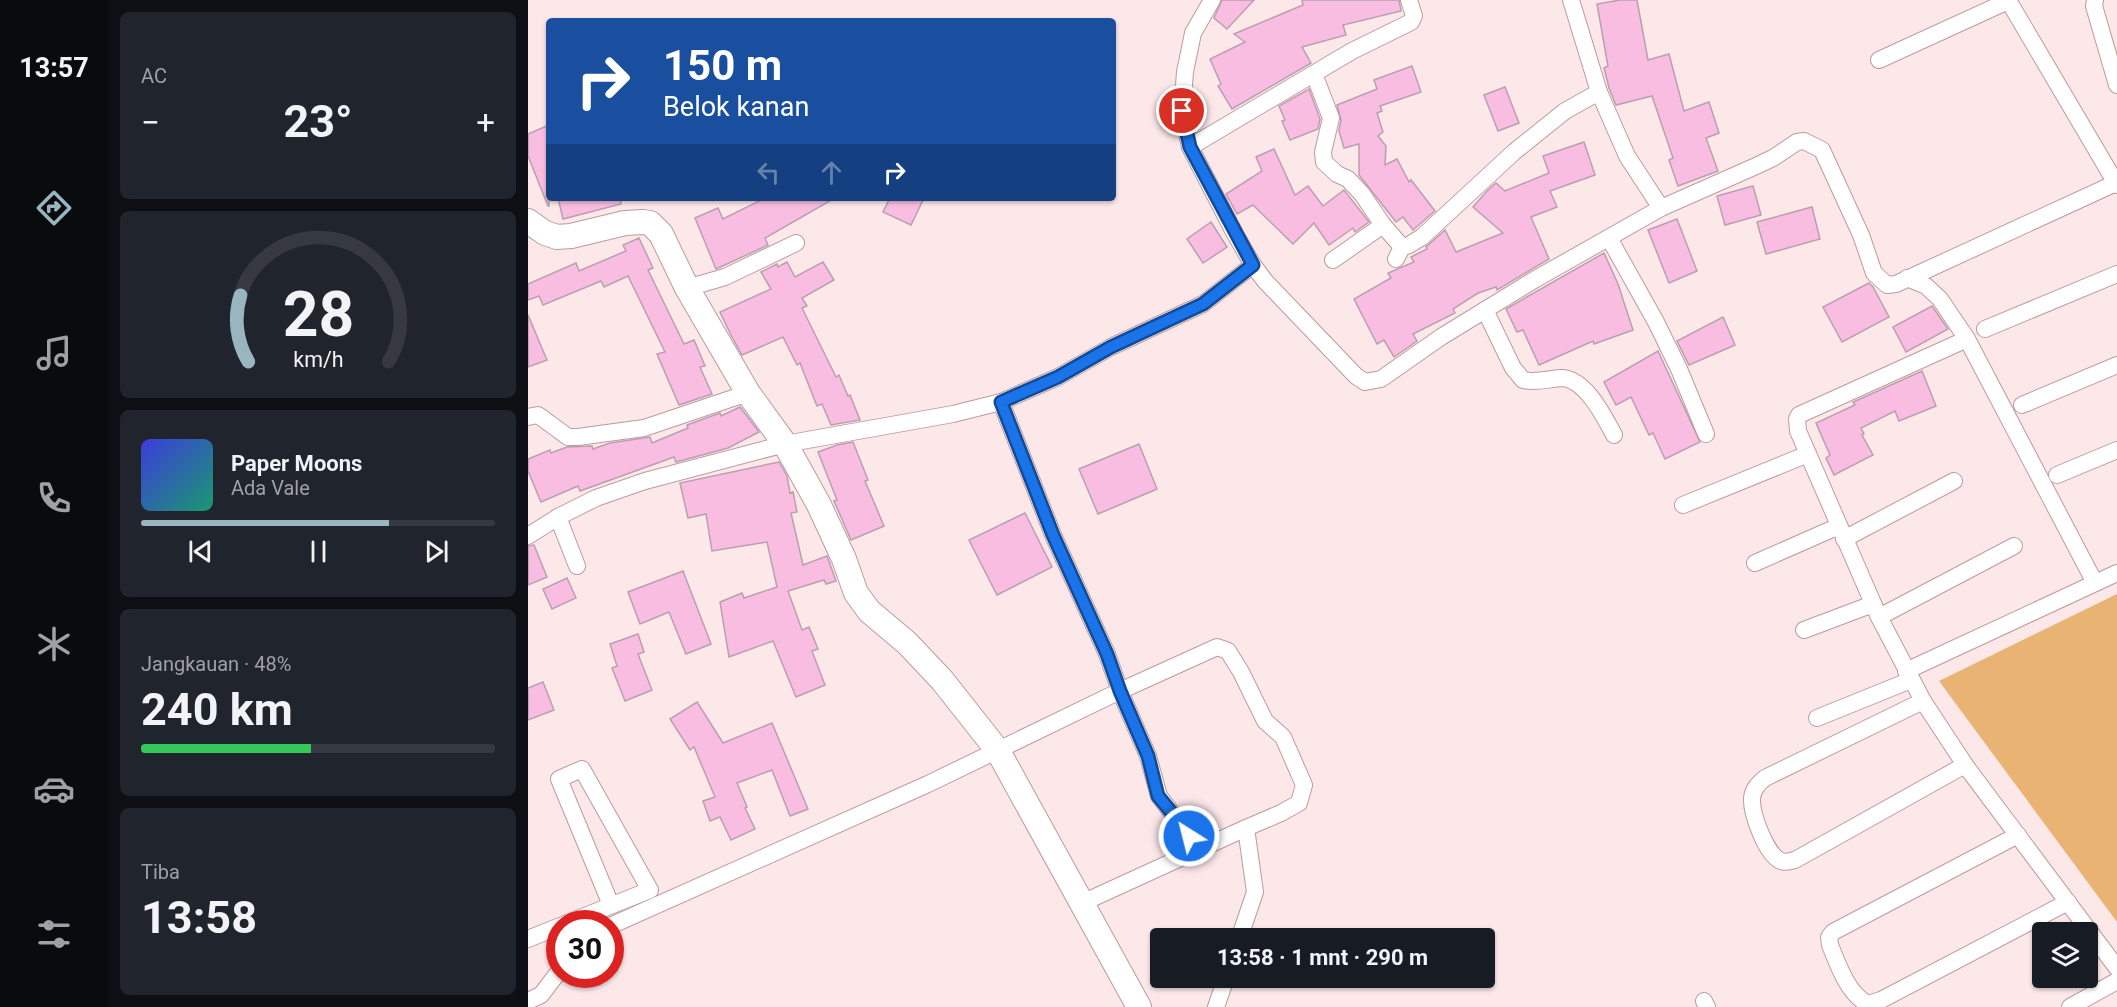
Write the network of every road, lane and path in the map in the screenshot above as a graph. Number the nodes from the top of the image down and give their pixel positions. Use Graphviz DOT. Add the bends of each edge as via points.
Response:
graph roads {
  1 [pos="1212,0"];
  2 [pos="1409,0"];
  3 [pos="1571,0"];
  4 [pos="2008,0"];
  5 [pos="2095,0"];
  6 [pos="1879,60"];
  7 [pos="1314,74"];
  8 [pos="2117,85"];
  9 [pos="1599,92"];
  10 [pos="1190,147"];
  11 [pos="2117,184"];
  12 [pos="1661,208"];
  13 [pos="528,221"];
  14 [pos="1383,225"];
  15 [pos="1609,238"];
  16 [pos="796,243"];
  17 [pos="1333,260"];
  18 [pos="1253,265"];
  19 [pos="2117,274"];
  20 [pos="1907,278"];
  21 [pos="687,288"];
  22 [pos="1485,310"];
  23 [pos="1985,329"];
  24 [pos="1967,339"];
  25 [pos="2117,364"];
  26 [pos="748,393"];
  27 [pos="1001,402"];
  28 [pos="2022,405"];
  29 [pos="528,417"];
  30 [pos="1706,434"];
  31 [pos="1614,435"];
  32 [pos="785,444"];
  33 [pos="2117,450"];
  34 [pos="1808,454"];
  35 [pos="2057,474"];
  36 [pos="1954,481"];
  37 [pos="1683,505"];
  38 [pos="558,517"];
  39 [pos="1842,532"];
  40 [pos="528,536"];
  41 [pos="2014,546"];
  42 [pos="1755,563"];
  43 [pos="577,566"];
  44 [pos="2117,573"];
  45 [pos="2095,583"];
  46 [pos="1876,611"];
  47 [pos="1804,630"];
  48 [pos="1908,676"];
  49 [pos="1120,691"];
  50 [pos="1923,701"];
  51 [pos="1817,718"];
  52 [pos="998,751"];
  53 [pos="1965,765"];
  54 [pos="1246,828"];
  55 [pos="2018,835"];
  56 [pos="1194,852"];
  57 [pos="2068,902"];
  58 [pos="1082,903"];
  59 [pos="611,905"];
  60 [pos="599,910"];
  61 [pos="624,920"];
  62 [pos="1243,928"];
  63 [pos="546,932"];
  64 [pos="528,939"];
  65 [pos="2117,968"];
  66 [pos="2117,981"];
  67 [pos="546,988"];
  68 [pos="1223,988"];
  69 [pos="528,1001"];
  70 [pos="1139,1007"];
  71 [pos="1216,1007"];
  72 [pos="2070,1007"];
  1 -- 10 [label="street" via="1193,33 1185,72 1182,111"];
  2 -- 7 [label="street" via="1412,22"];
  3 -- 9 [label="street"];
  4 -- 6 [label="street"];
  4 -- 11 [label="street"];
  5 -- 8 [label="street"];
  7 -- 10 [label="street"];
  7 -- 14 [label="street" via="1331,118 1324,162 1348,179"];
  9 -- 12 [label="street" via="1627,156"];
  9 -- 14 [label="street" via="1565,111 1514,152 1422,237 1399,253"];
  10 -- 18 [label="street"];
  11 -- 20 [label="street"];
  12 -- 15 [label="street"];
  12 -- 20 [label="street" via="1804,141 1822,150 1874,273 1887,285"];
  13 -- 21 [label="street" via="557,237 625,223 650,224 661,234"];
  14 -- 17 [label="street"];
  15 -- 22 [label="street"];
  15 -- 30 [label="street" via="1674,359"];
  16 -- 21 [label="street" via="725,277"];
  18 -- 22 [label="street" via="1340,360 1365,381 1381,379"];
  18 -- 27 [label="street" via="1203,304"];
  19 -- 23 [label="street"];
  20 -- 24 [label="street" via="1926,286 1940,299"];
  21 -- 26 [label="street"];
  22 -- 31 [label="street" via="1523,380 1572,379 1583,388"];
  24 -- 34 [label="street" via="1800,415 1798,431"];
  24 -- 45 [label="street"];
  25 -- 28 [label="street"];
  26 -- 29 [label="street" via="644,428 578,436 568,436 538,415"];
  26 -- 32 [label="street"];
  27 -- 32 [label="street"];
  27 -- 49 [label="street"];
  32 -- 38 [label="street" via="645,481 596,498"];
  32 -- 52 [label="street" via="819,505 856,593 869,611 908,643 942,680"];
  33 -- 35 [label="street"];
  34 -- 37 [label="street"];
  34 -- 39 [label="street"];
  36 -- 39 [label="street"];
  38 -- 40 [label="street"];
  38 -- 43 [label="street"];
  39 -- 42 [label="street"];
  39 -- 46 [label="street"];
  41 -- 46 [label="street"];
  44 -- 45 [label="street"];
  45 -- 48 [label="street"];
  46 -- 47 [label="street"];
  46 -- 48 [label="street"];
  48 -- 50 [label="street"];
  48 -- 51 [label="street"];
  49 -- 52 [label="street"];
  49 -- 54 [label="street" via="1216,647 1228,651 1265,721 1283,737 1304,785 1299,803"];
  49 -- 56 [label="street" via="1148,756 1158,796 1172,813 1185,820"];
  50 -- 53 [label="street"];
  50 -- 53 [label="street" via="1757,785 1752,800 1754,816 1767,848 1779,860 1795,860"];
  52 -- 58 [label="street"];
  52 -- 61 [label="street"];
  53 -- 55 [label="street"];
  54 -- 56 [label="street"];
  54 -- 62 [label="street" via="1255,892"];
  55 -- 57 [label="street"];
  55 -- 57 [label="street" via="1833,932 1830,945 1853,991 1861,1000 1873,1004"];
  56 -- 58 [label="street"];
  57 -- 65 [label="street"];
  58 -- 70 [label="street"];
  59 -- 59 [label="street" via="559,779 582,769 650,890"];
  59 -- 60 [label="street"];
  63 -- 64 [label="street"];
  66 -- 72 [label="street"];
  67 -- 69 [label="street"];
  68 -- 71 [label="street"];
}
